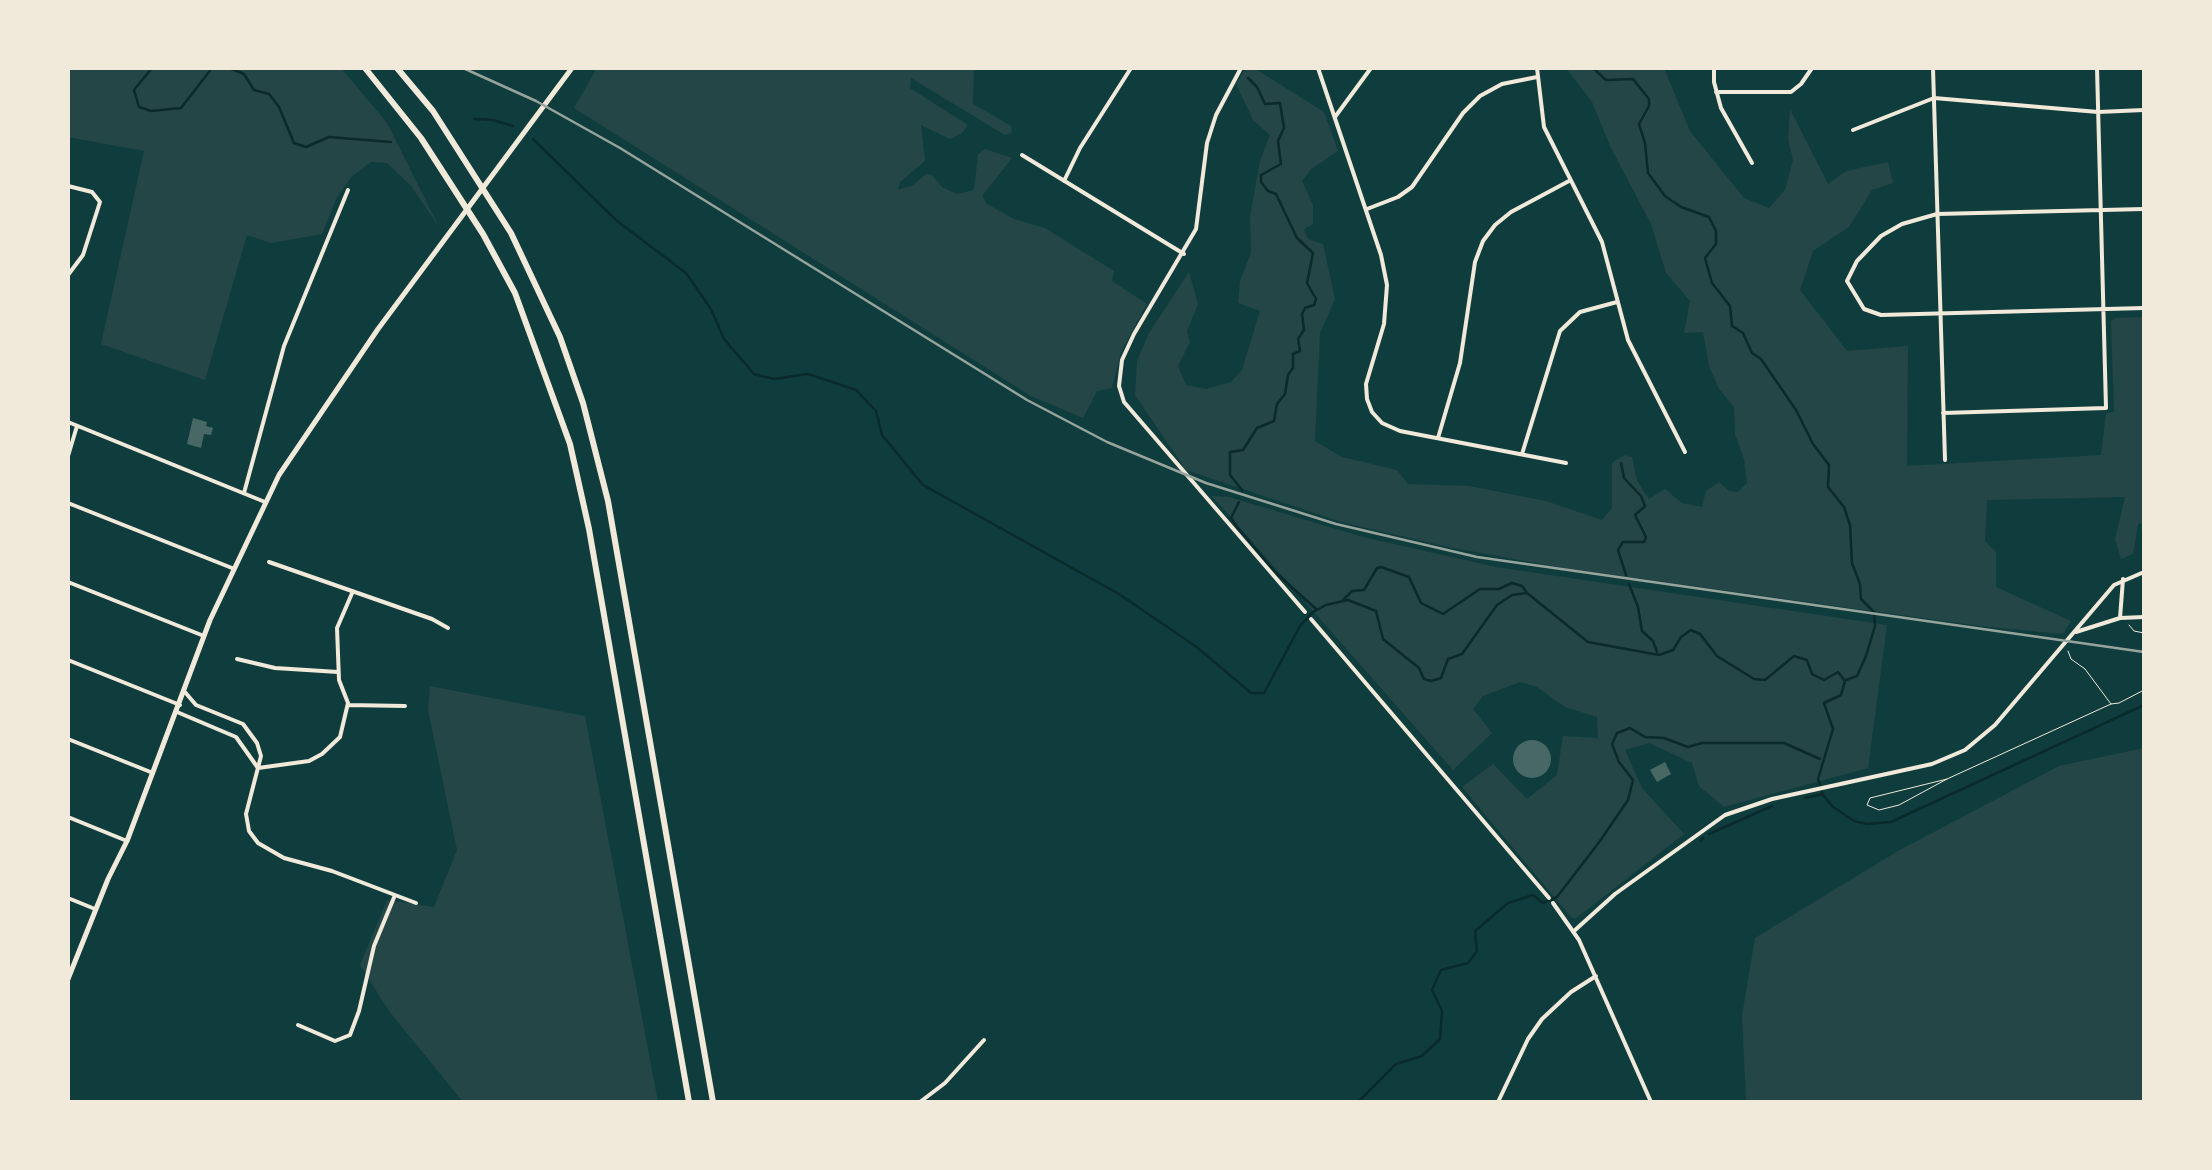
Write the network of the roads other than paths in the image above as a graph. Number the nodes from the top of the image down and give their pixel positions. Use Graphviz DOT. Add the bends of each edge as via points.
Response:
graph roads {
  1 [pos="364,68"];
  2 [pos="397,68"];
  3 [pos="572,68"];
  4 [pos="1132,68"];
  5 [pos="1239,68"];
  6 [pos="1318,68"];
  7 [pos="1371,68"];
  8 [pos="1536,68"];
  9 [pos="1714,68"];
  10 [pos="1812,68"];
  11 [pos="1933,68"];
  12 [pos="2096,68"];
  13 [pos="1537,77"];
  14 [pos="1716,92"];
  15 [pos="1934,98"];
  16 [pos="2144,110"];
  17 [pos="2098,112"];
  18 [pos="1335,118"];
  19 [pos="1854,130"];
  20 [pos="1022,155"];
  21 [pos="1752,164"];
  22 [pos="1571,180"];
  23 [pos="1064,182"];
  24 [pos="68,186"];
  25 [pos="348,190"];
  26 [pos="2144,209"];
  27 [pos="1366,210"];
  28 [pos="2101,211"];
  29 [pos="1937,214"];
  30 [pos="1184,254"];
  31 [pos="68,276"];
  32 [pos="1618,302"];
  33 [pos="2144,308"];
  34 [pos="2104,310"];
  35 [pos="1940,313"];
  36 [pos="1943,413"];
  37 [pos="68,422"];
  38 [pos="77,426"];
  39 [pos="1438,438"];
  40 [pos="1685,452"];
  41 [pos="1522,454"];
  42 [pos="68,456"];
  43 [pos="1945,460"];
  44 [pos="1566,462"];
  45 [pos="244,493"];
  46 [pos="265,502"];
  47 [pos="68,503"];
  48 [pos="269,562"];
  49 [pos="232,568"];
  50 [pos="2144,572"];
  51 [pos="2123,578"];
  52 [pos="68,582"];
  53 [pos="353,591"];
  54 [pos="1305,612"];
  55 [pos="2144,616"];
  56 [pos="2120,618"];
  57 [pos="1311,619"];
  58 [pos="448,628"];
  59 [pos="2075,632"];
  60 [pos="204,636"];
  61 [pos="238,659"];
  62 [pos="68,660"];
  63 [pos="338,672"];
  64 [pos="184,691"];
  65 [pos="348,705"];
  66 [pos="405,706"];
  67 [pos="178,708"];
  68 [pos="68,739"];
  69 [pos="258,768"];
  70 [pos="153,773"];
  71 [pos="68,817"];
  72 [pos="127,841"];
  73 [pos="395,895"];
  74 [pos="68,898"];
  75 [pos="416,903"];
  76 [pos="96,909"];
  77 [pos="1574,930"];
  78 [pos="1596,976"];
  79 [pos="68,978"];
  80 [pos="298,1025"];
  81 [pos="984,1040"];
  82 [pos="689,1102"];
  83 [pos="713,1102"];
  84 [pos="920,1102"];
  85 [pos="1498,1102"];
  86 [pos="1651,1102"];
  1 -- 82 [label="highway" via="414,128 483,234 515,293 570,444"];
  2 -- 83 [label="highway" via="499,212 560,337 583,403 604,482"];
  3 -- 46 [label="main road" via="378,329"];
  4 -- 23 [label="street"];
  5 -- 30 [label="street" via="1210,133 1198,226"];
  6 -- 18 [label="street"];
  7 -- 18 [label="street"];
  8 -- 13 [label="street"];
  9 -- 14 [label="street"];
  10 -- 14 [label="street" via="1791,92"];
  11 -- 15 [label="street"];
  12 -- 17 [label="street"];
  13 -- 22 [label="street" via="1542,121"];
  13 -- 27 [label="street" via="1480,96 1412,187"];
  14 -- 21 [label="street"];
  15 -- 17 [label="street"];
  15 -- 19 [label="street"];
  15 -- 29 [label="street"];
  16 -- 17 [label="street"];
  17 -- 28 [label="street"];
  18 -- 27 [label="street"];
  20 -- 23 [label="street"];
  22 -- 32 [label="street" via="1602,242"];
  22 -- 39 [label="street" via="1511,212 1482,241 1460,363"];
  23 -- 30 [label="street"];
  24 -- 31 [label="street" via="100,202 84,254"];
  25 -- 45 [label="street" via="284,346"];
  26 -- 28 [label="street"];
  27 -- 39 [label="street" via="1388,294 1367,380 1368,404 1389,427"];
  28 -- 29 [label="street"];
  28 -- 34 [label="street"];
  29 -- 35 [label="street"];
  29 -- 35 [label="street" via="1892,229 1849,273 1851,292 1873,314"];
  30 -- 54 [label="street" via="1122,360 1124,402"];
  32 -- 40 [label="street" via="1632,348"];
  32 -- 41 [label="street" via="1580,312 1560,331"];
  33 -- 34 [label="street"];
  34 -- 35 [label="street"];
  34 -- 36 [label="street" via="2106,408"];
  35 -- 36 [label="street"];
  36 -- 43 [label="street"];
  37 -- 38 [label="street"];
  38 -- 42 [label="street"];
  38 -- 45 [label="street"];
  39 -- 41 [label="street"];
  41 -- 44 [label="street"];
  45 -- 46 [label="street"];
  46 -- 49 [label="main road"];
  47 -- 49 [label="street"];
  48 -- 53 [label="street"];
  49 -- 60 [label="main road"];
  50 -- 51 [label="street"];
  51 -- 56 [label="street"];
  51 -- 59 [label="street"];
  52 -- 60 [label="street"];
  53 -- 58 [label="street"];
  53 -- 63 [label="street" via="337,628"];
  55 -- 56 [label="street"];
  56 -- 59 [label="street"];
  57 -- 77 [label="street"];
  59 -- 77 [label="street" via="1965,750 1932,764 1754,803 1713,822"];
  60 -- 64 [label="main road"];
  61 -- 63 [label="street"];
  62 -- 67 [label="street"];
  63 -- 65 [label="street"];
  64 -- 67 [label="main road"];
  64 -- 69 [label="street" via="196,704 246,727 260,752"];
  65 -- 66 [label="street"];
  65 -- 69 [label="street" via="343,731 322,754"];
  67 -- 69 [label="street" via="236,737"];
  67 -- 70 [label="main road"];
  68 -- 70 [label="street"];
  69 -- 73 [label="street" via="246,814 258,843"];
  70 -- 72 [label="main road"];
  71 -- 72 [label="street"];
  72 -- 76 [label="main road"];
  73 -- 75 [label="street"];
  73 -- 80 [label="street" via="350,1035 335,1040"];
  74 -- 76 [label="street"];
  76 -- 79 [label="main road"];
  77 -- 78 [label="street"];
  78 -- 85 [label="street" via="1542,1020"];
  78 -- 86 [label="street"];
  81 -- 84 [label="street"];
}
